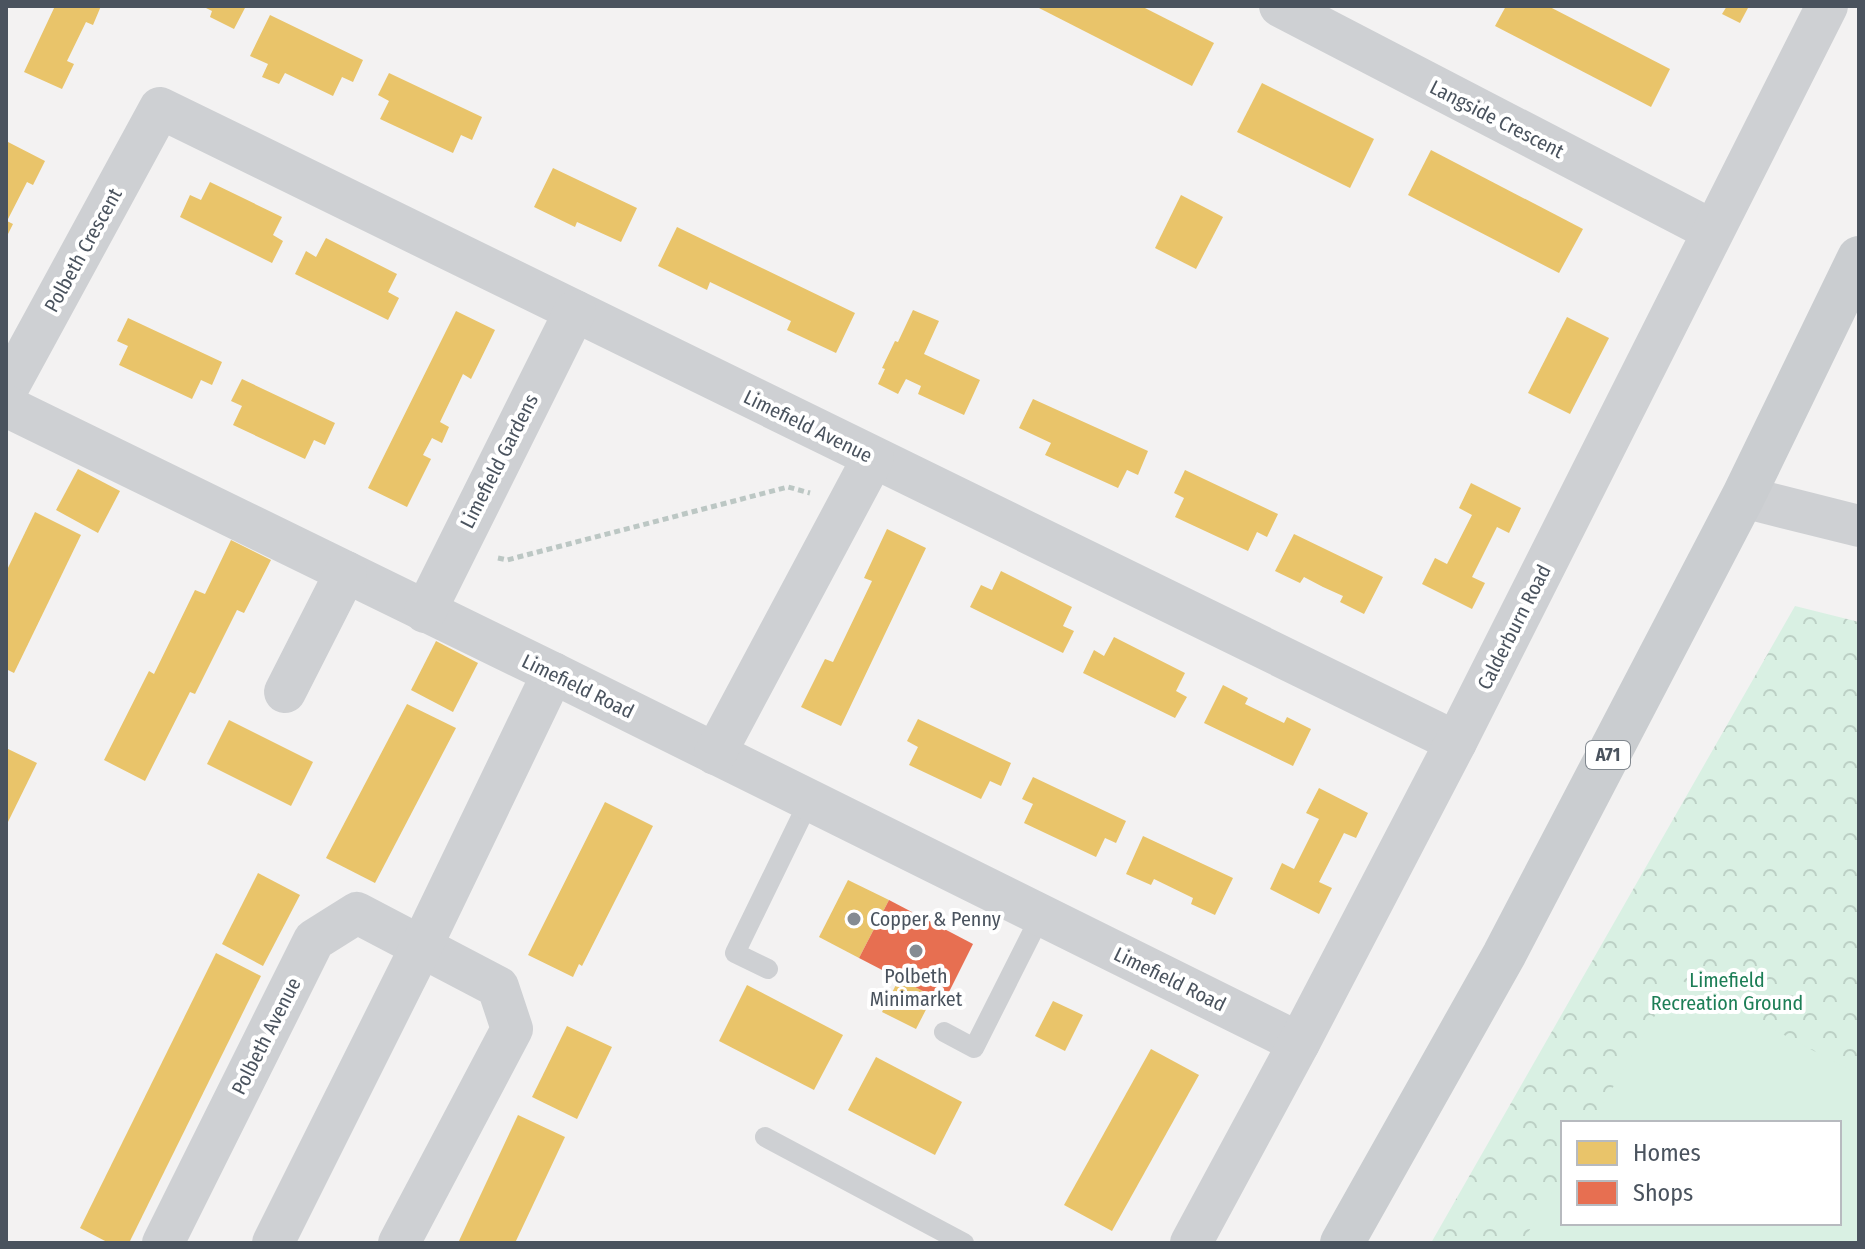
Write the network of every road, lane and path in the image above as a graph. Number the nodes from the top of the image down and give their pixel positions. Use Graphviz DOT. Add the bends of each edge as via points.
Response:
graph roads {
  1 [pos="1280,6"];
  2 [pos="1827,6"];
  3 [pos="160,108"];
  4 [pos="1713,231"];
  5 [pos="1859,258"];
  6 [pos="575,311"];
  7 [pos="6,391"];
  8 [pos="6,406"];
  9 [pos="873,458"];
  10 [pos="1743,497"];
  11 [pos="849,503"];
  12 [pos="1859,526"];
  13 [pos="454,552"];
  14 [pos="346,572"];
  15 [pos="425,612"];
  16 [pos="553,673"];
  17 [pos="285,692"];
  18 [pos="1456,742"];
  19 [pos="715,754"];
  20 [pos="809,801"];
  21 [pos="1041,915"];
  22 [pos="421,947"];
  23 [pos="768,969"];
  24 [pos="944,1032"];
  25 [pos="1299,1043"];
  26 [pos="765,1137"];
  27 [pos="163,1243"];
  28 [pos="273,1243"];
  29 [pos="399,1243"];
  30 [pos="964,1243"];
  31 [pos="1191,1243"];
  32 [pos="1342,1243"];
  1 -- 4 [label="street, Langside Crescent"];
  2 -- 4 [label="street, Calderburn Road"];
  3 -- 6 [label="street, Limefield Avenue"];
  3 -- 7 [label="street, Polbeth Crescent"];
  4 -- 18 [label="street, Calderburn Road"];
  5 -- 10 [label="main road, A71"];
  6 -- 9 [label="street, Limefield Avenue"];
  6 -- 13 [label="street, Limefield Gardens"];
  8 -- 14 [label="street, Limefield Road"];
  9 -- 11 [label="street"];
  9 -- 18 [label="street, Limefield Avenue"];
  10 -- 12 [label="street"];
  10 -- 32 [label="main road, A71" via="1504,955"];
  11 -- 13 [label="path" via="788,487 507,560"];
  11 -- 19 [label="street"];
  13 -- 15 [label="street, Limefield Gardens"];
  14 -- 15 [label="street, Limefield Road"];
  14 -- 17 [label="street"];
  15 -- 16 [label="street, Limefield Road"];
  16 -- 19 [label="street, Limefield Road"];
  16 -- 22 [label="street"];
  18 -- 25 [label="street, Calderburn Road"];
  19 -- 20 [label="street, Limefield Road"];
  20 -- 21 [label="street, Limefield Road"];
  20 -- 23 [label="lane" via="735,953"];
  21 -- 24 [label="lane" via="974,1048"];
  21 -- 25 [label="street, Limefield Road"];
  22 -- 27 [label="street, Polbeth Avenue" via="357,913 314,940"];
  22 -- 28 [label="street"];
  22 -- 29 [label="street, Polbeth Avenue" via="498,987 512,1029"];
  25 -- 31 [label="street, Calderburn Road"];
  26 -- 30 [label="lane"];
}
